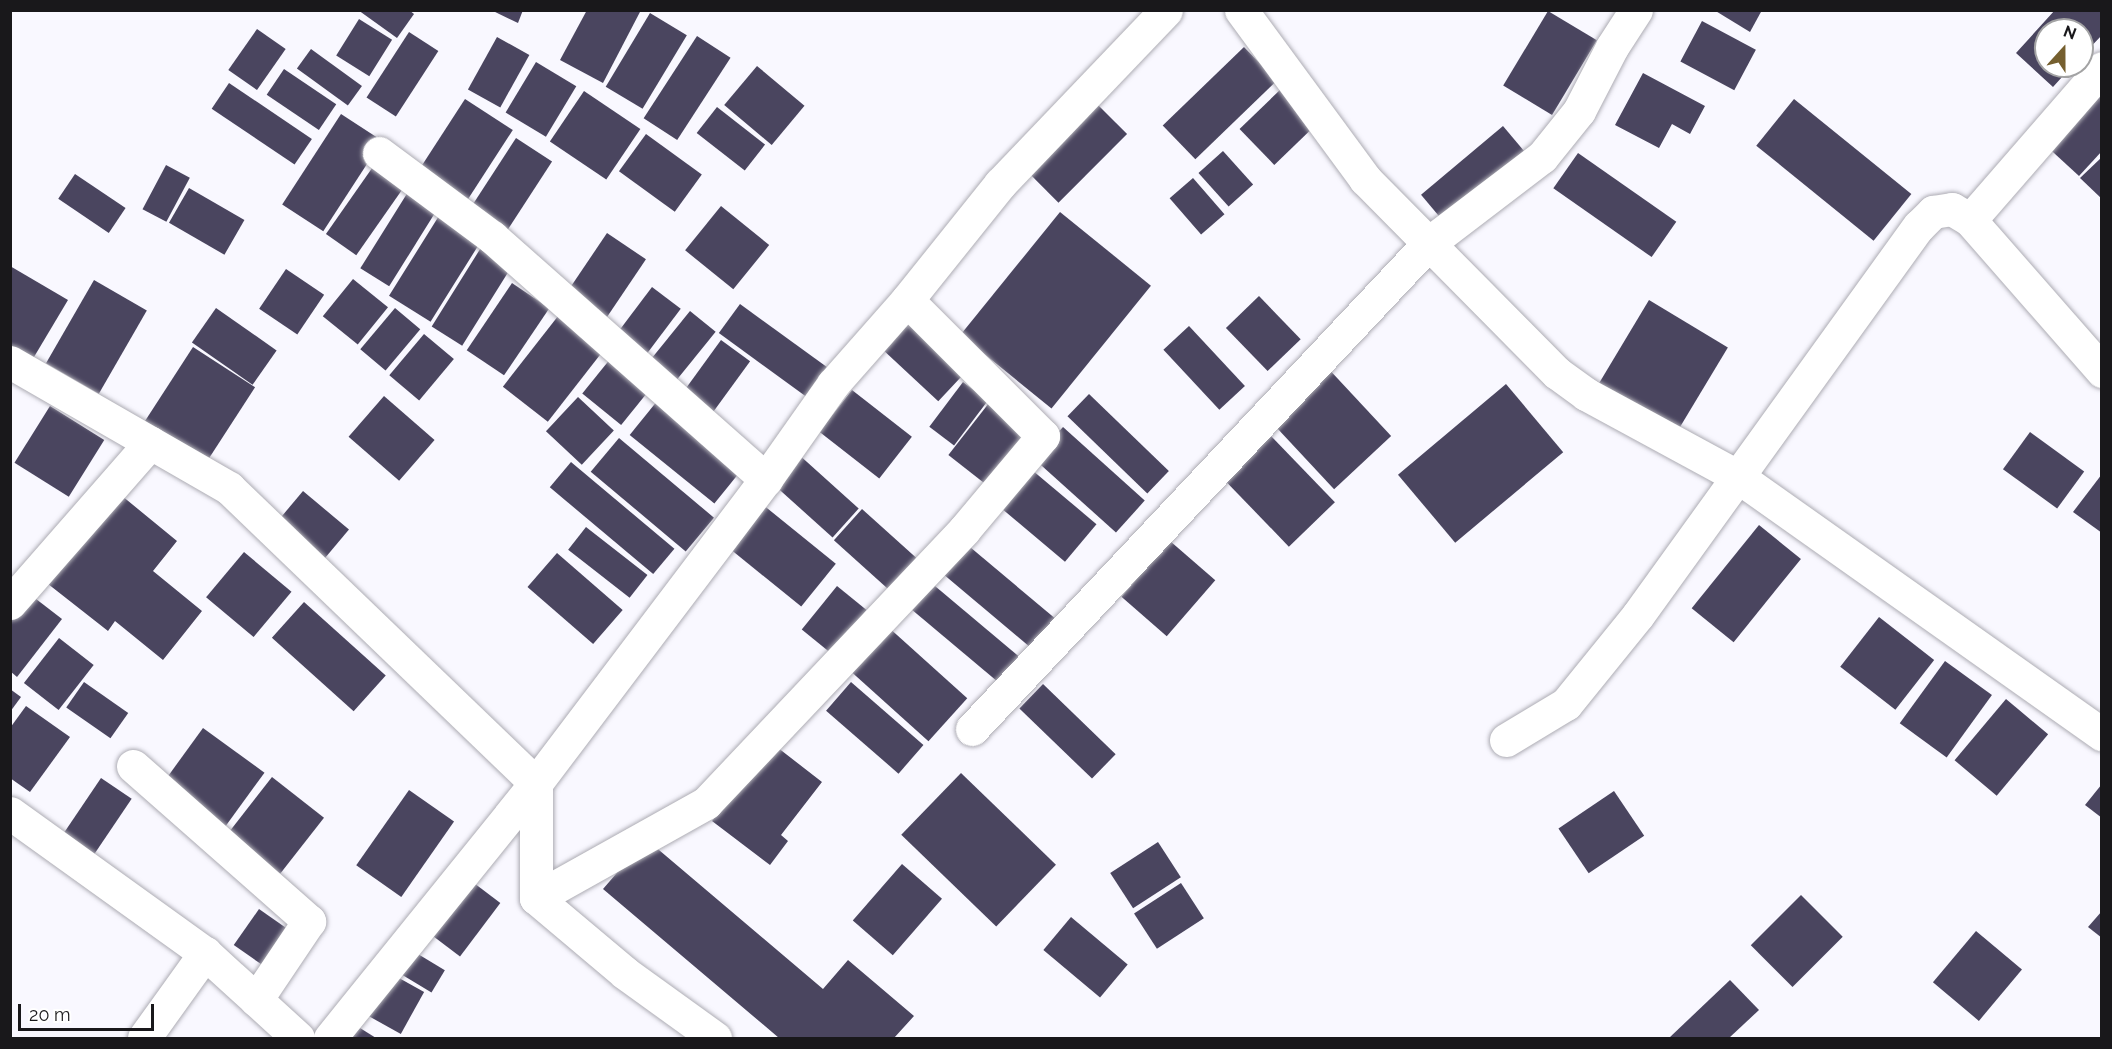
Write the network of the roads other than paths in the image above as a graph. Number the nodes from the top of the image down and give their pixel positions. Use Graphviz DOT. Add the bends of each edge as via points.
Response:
graph roads {
  1 [pos="1166,10"];
  2 [pos="1241,10"];
  3 [pos="1636,10"];
  4 [pos="2102,68"];
  5 [pos="379,153"];
  6 [pos="1970,220"];
  7 [pos="1429,243"];
  8 [pos="907,300"];
  9 [pos="10,362"];
  10 [pos="2102,370"];
  11 [pos="150,443"];
  12 [pos="1737,476"];
  13 [pos="766,479"];
  14 [pos="10,603"];
  15 [pos="972,729"];
  16 [pos="2102,734"];
  17 [pos="1506,740"];
  18 [pos="133,766"];
  19 [pos="536,783"];
  20 [pos="10,813"];
  21 [pos="536,898"];
  22 [pos="205,953"];
  23 [pos="256,1000"];
  24 [pos="144,1038"];
  25 [pos="298,1038"];
  26 [pos="330,1038"];
  27 [pos="715,1038"];
  1 -- 8 [label="street" via="1000,184"];
  2 -- 7 [label="street" via="1365,179"];
  3 -- 7 [label="street" via="1579,111 1542,157"];
  4 -- 6 [label="street"];
  5 -- 13 [label="street" via="492,237"];
  6 -- 10 [label="street"];
  6 -- 12 [label="street" via="1952,209 1933,212 1919,226"];
  7 -- 12 [label="street" via="1567,380"];
  7 -- 15 [label="street"];
  8 -- 13 [label="street" via="833,384"];
  8 -- 21 [label="street" via="1043,436 964,530 706,803"];
  9 -- 11 [label="street"];
  11 -- 14 [label="street"];
  11 -- 19 [label="street" via="230,488"];
  12 -- 16 [label="street"];
  12 -- 17 [label="street" via="1638,615 1566,704"];
  13 -- 19 [label="street"];
  18 -- 23 [label="street" via="309,921"];
  19 -- 21 [label="street"];
  19 -- 26 [label="street"];
  20 -- 22 [label="street"];
  21 -- 27 [label="street" via="625,973"];
  22 -- 23 [label="street"];
  22 -- 24 [label="street"];
  23 -- 25 [label="street"];
}
